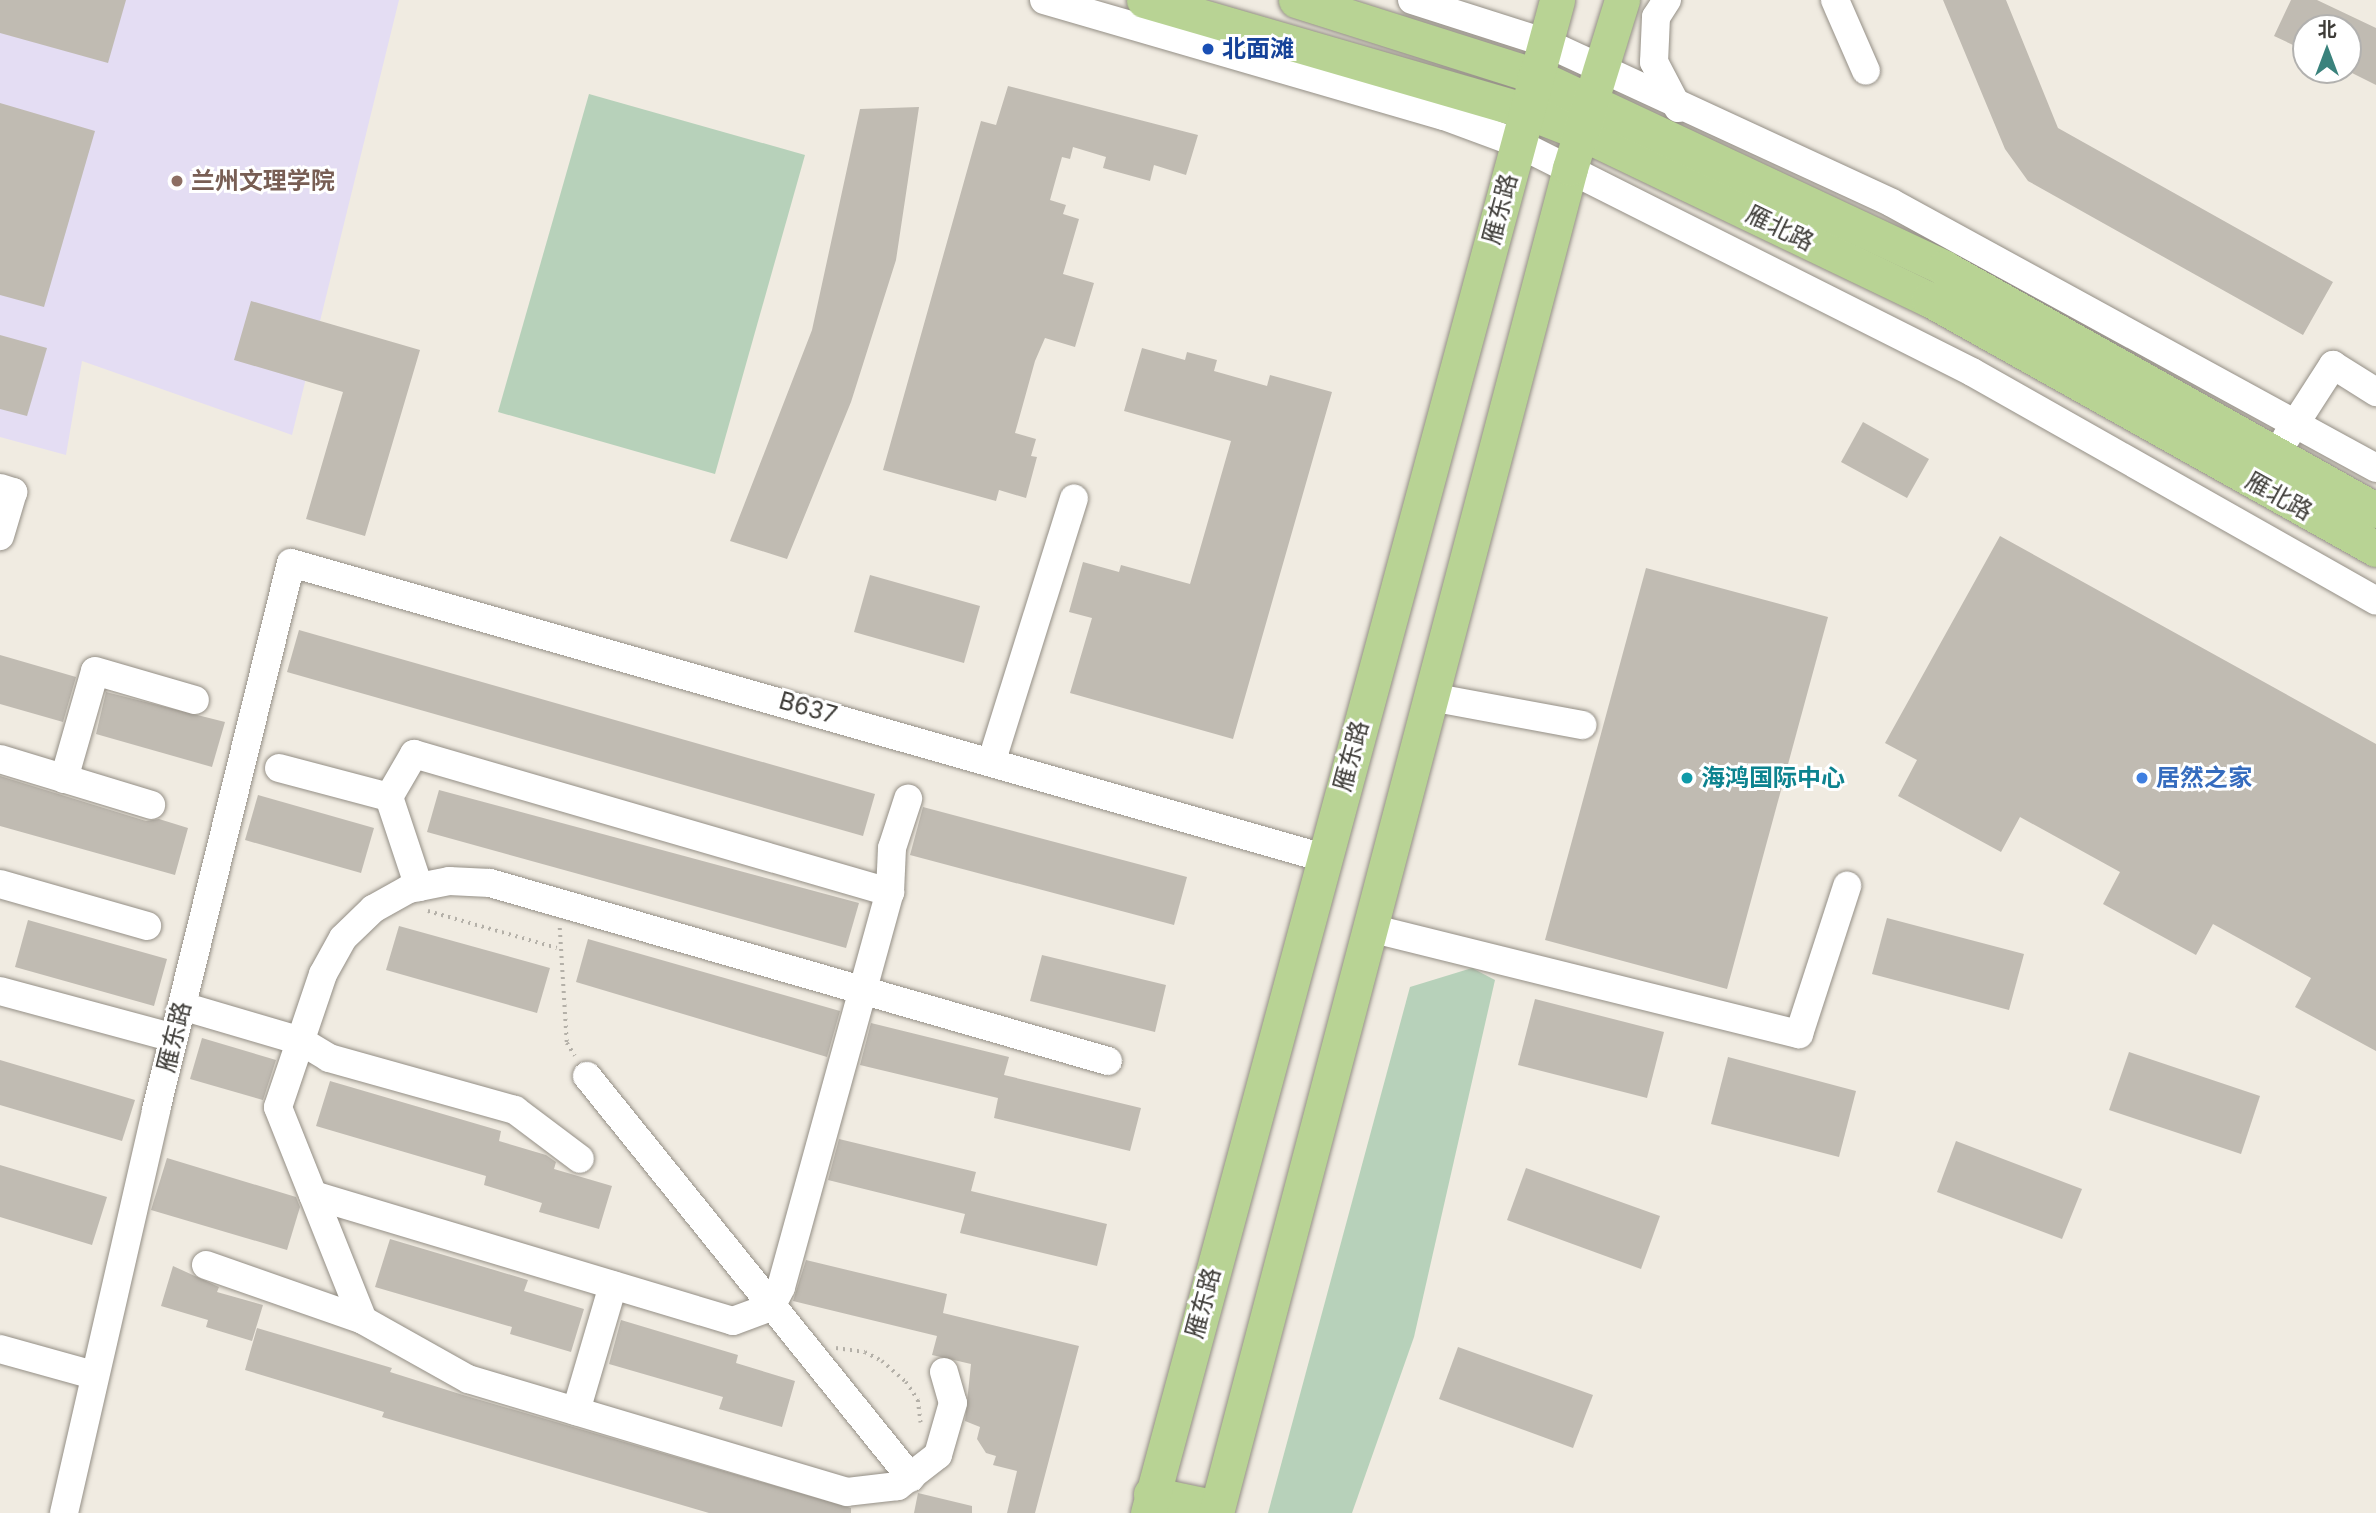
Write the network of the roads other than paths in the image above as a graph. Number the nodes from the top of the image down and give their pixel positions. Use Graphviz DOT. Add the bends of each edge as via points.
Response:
graph roads {
  1 [pos="1044,0"];
  2 [pos="1144,0"];
  3 [pos="1296,0"];
  4 [pos="1412,0"];
  5 [pos="1557,0"];
  6 [pos="1622,0"];
  7 [pos="1667,0"];
  8 [pos="1835,0"];
  9 [pos="1544,42"];
  10 [pos="1604,68"];
  11 [pos="1866,71"];
  12 [pos="1535,76"];
  13 [pos="1679,105"];
  14 [pos="1587,118"];
  15 [pos="1522,127"];
  16 [pos="1662,138"];
  17 [pos="1570,168"];
  18 [pos="2376,392"];
  19 [pos="2296,424"];
  20 [pos="2276,454"];
  21 [pos="2376,467"];
  22 [pos="0,488"];
  23 [pos="1074,499"];
  24 [pos="2376,510"];
  25 [pos="0,536"];
  26 [pos="2376,549"];
  27 [pos="291,563"];
  28 [pos="2376,601"];
  29 [pos="1431,696"];
  30 [pos="195,700"];
  31 [pos="1582,725"];
  32 [pos="0,759"];
  33 [pos="992,760"];
  34 [pos="279,768"];
  35 [pos="65,779"];
  36 [pos="389,797"];
  37 [pos="908,799"];
  38 [pos="151,805"];
  39 [pos="1324,858"];
  40 [pos="0,884"];
  41 [pos="1846,886"];
  42 [pos="419,887"];
  43 [pos="890,892"];
  44 [pos="147,926"];
  45 [pos="1370,928"];
  46 [pos="0,991"];
  47 [pos="861,993"];
  48 [pos="182,1006"];
  49 [pos="174,1038"];
  50 [pos="301,1041"];
  51 [pos="1108,1061"];
  52 [pos="587,1076"];
  53 [pos="580,1159"];
  54 [pos="313,1195"];
  55 [pos="206,1265"];
  56 [pos="612,1285"];
  57 [pos="771,1307"];
  58 [pos="363,1320"];
  59 [pos="0,1349"];
  60 [pos="944,1372"];
  61 [pos="93,1375"];
  62 [pos="576,1411"];
  63 [pos="907,1474"];
  64 [pos="1149,1504"];
  65 [pos="1217,1511"];
  66 [pos="64,1513"];
  1 -- 15 [label="street" via="1444,116"];
  2 -- 15 [label="main road, 雁北路"];
  3 -- 12 [label="main road, 雁北路"];
  4 -- 9 [label="street"];
  5 -- 9 [label="main road, 雁东路"];
  6 -- 10 [label="main road"];
  7 -- 13 [label="street" via="1656,17 1654,62"];
  8 -- 11 [label="street"];
  9 -- 10 [label="street"];
  9 -- 12 [label="main road, 雁东路"];
  10 -- 13 [label="street"];
  10 -- 14 [label="main road"];
  12 -- 14 [label="main road, 雁北路"];
  12 -- 15 [label="main road, 雁东路"];
  13 -- 16 [label="street"];
  13 -- 19 [label="street" via="1892,203"];
  14 -- 15 [label="main road, 雁北路"];
  14 -- 16 [label="main road, 雁北路"];
  14 -- 17 [label="main road"];
  14 -- 26 [label="main road, 雁北路" via="1929,299"];
  15 -- 17 [label="street"];
  15 -- 39 [label="main road, 雁东路"];
  16 -- 20 [label="main road, 雁北路" via="1944,268"];
  17 -- 28 [label="street" via="1972,372"];
  17 -- 29 [label="main road"];
  18 -- 19 [label="street" via="2333,365"];
  19 -- 20 [label="street"];
  19 -- 21 [label="street"];
  20 -- 24 [label="main road, 雁北路"];
  22 -- 25 [label="street" via="13,492"];
  23 -- 33 [label="street"];
  27 -- 33 [label="street, B637"];
  27 -- 48 [label="street, 雁东路"];
  29 -- 31 [label="street"];
  29 -- 45 [label="main road"];
  30 -- 35 [label="street" via="95,671"];
  32 -- 35 [label="street"];
  33 -- 39 [label="street, B637"];
  34 -- 36 [label="street"];
  35 -- 38 [label="street"];
  36 -- 42 [label="street"];
  36 -- 43 [label="street" via="414,754"];
  37 -- 43 [label="street" via="892,848"];
  39 -- 64 [label="main road, 雁东路"];
  40 -- 44 [label="street"];
  41 -- 45 [label="street" via="1799,1034"];
  42 -- 47 [label="street" via="449,881 490,883"];
  42 -- 50 [label="street" via="389,900 343,938 323,974"];
  43 -- 47 [label="street"];
  45 -- 65 [label="main road"];
  46 -- 49 [label="street"];
  47 -- 51 [label="street"];
  47 -- 57 [label="street" via="781,1287"];
  48 -- 49 [label="street, 雁东路"];
  48 -- 50 [label="street"];
  49 -- 61 [label="street, 雁东路"];
  50 -- 53 [label="street" via="329,1058 515,1110"];
  50 -- 54 [label="street" via="278,1107"];
  52 -- 57 [label="street"];
  54 -- 56 [label="street"];
  54 -- 58 [label="street"];
  55 -- 58 [label="street"];
  56 -- 57 [label="street" via="733,1321"];
  56 -- 62 [label="street"];
  57 -- 63 [label="street"];
  58 -- 62 [label="street" via="468,1379"];
  59 -- 61 [label="street"];
  60 -- 63 [label="street" via="953,1403 938,1455"];
  61 -- 66 [label="street, 雁东路"];
  62 -- 63 [label="street" via="847,1492 872,1493"];
  64 -- 65 [label="main road"];
}
